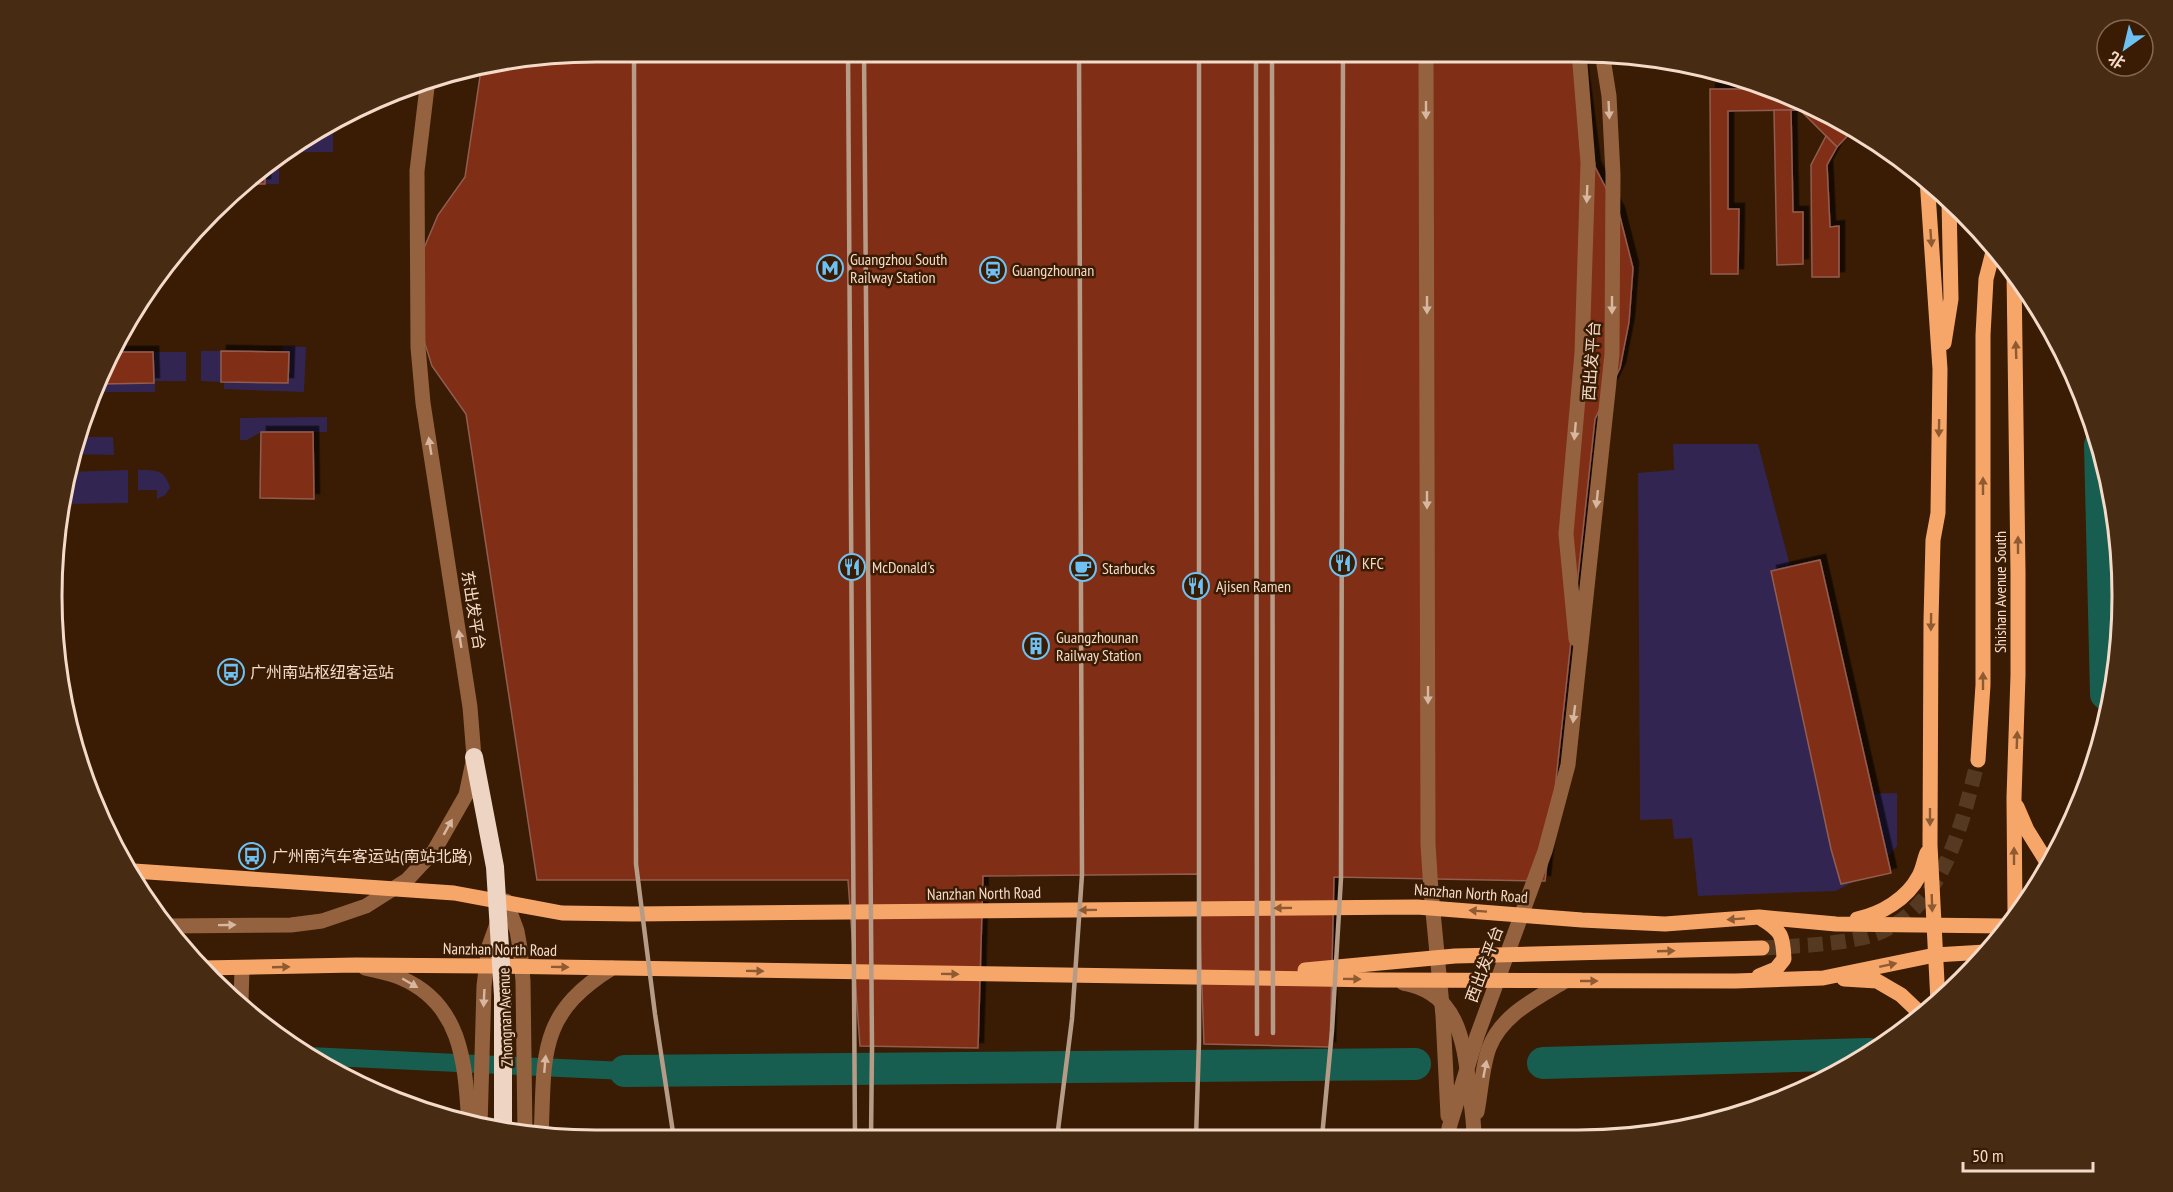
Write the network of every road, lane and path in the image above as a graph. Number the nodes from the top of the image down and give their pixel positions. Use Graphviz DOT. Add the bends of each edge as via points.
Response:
graph roads {
  1 [pos="1426,62"];
  2 [pos="1580,62"];
  3 [pos="1604,63"];
  4 [pos="427,89"];
  5 [pos="1928,193"];
  6 [pos="1949,213"];
  7 [pos="1991,259"];
  8 [pos="2014,290"];
  9 [pos="1940,369"];
  10 [pos="1579,672"];
  11 [pos="474,757"];
  12 [pos="1978,760"];
  13 [pos="2014,798"];
  14 [pos="1930,845"];
  15 [pos="2043,856"];
  16 [pos="138,871"];
  17 [pos="506,901"];
  18 [pos="2015,902"];
  19 [pos="1759,917"];
  20 [pos="1836,924"];
  21 [pos="176,926"];
  22 [pos="1933,926"];
  23 [pos="1996,927"];
  24 [pos="1762,948"];
  25 [pos="1975,953"];
  26 [pos="1935,955"];
  27 [pos="356,965"];
  28 [pos="487,966"];
  29 [pos="522,967"];
  30 [pos="213,968"];
  31 [pos="612,968"];
  32 [pos="242,969"];
  33 [pos="1230,978"];
  34 [pos="1823,978"];
  35 [pos="1378,980"];
  36 [pos="1748,980"];
  37 [pos="1565,981"];
  38 [pos="1937,990"];
  39 [pos="242,996"];
  40 [pos="1916,1009"];
  41 [pos="474,1100"];
  42 [pos="471,1115"];
  43 [pos="478,1117"];
  44 [pos="503,1122"];
  45 [pos="525,1126"];
  46 [pos="541,1127"];
  47 [pos="1449,1130"];
  48 [pos="1450,1130"];
  49 [pos="1474,1130"];
  50 [pos="1474,1130"];
  1 -- 47 [label="street, one-way" via="1428,844"];
  2 -- 10 [label="street, 西出发平台, one-way" via="1588,163 1582,352 1566,534"];
  3 -- 10 [label="street, 西出发平台, one-way" via="1613,174 1612,354"];
  11 -- 4 [label="street, 东出发平台, one-way" via="418,347 417,171"];
  5 -- 9 [label="main road, one-way"];
  6 -- 9 [label="main road" via="1951,299"];
  12 -- 7 [label="main road, one-way" via="1983,685 1983,335 1986,279"];
  13 -- 8 [label="main road, Shishan Avenue South, one-way" via="2018,696"];
  9 -- 14 [label="main road, one-way" via="1938,513 1933,540 1931,621"];
  10 -- 48 [label="street, 西出发平台, one-way" via="1568,765 1545,851 1477,1036"];
  21 -- 11 [label="street, 东出发平台, one-way" via="322,921 366,906 407,880 434,851 466,795"];
  11 -- 44 [label="highway" via="495,867 503,996"];
  13 -- 15 [label="main road"];
  18 -- 13 [label="main road, Shishan Avenue South, one-way"];
  14 -- 20 [label="main road" via="1919,877 1890,907"];
  14 -- 22 [label="main road, one-way"];
  16 -- 17 [label="main road, Nanzhan North Road" via="454,892"];
  19 -- 17 [label="main road, Nanzhan North Road, one-way" via="1665,924 1417,907 633,914 562,913"];
  17 -- 28 [label="street" via="489,946"];
  17 -- 29 [label="street, Zhongnan Avenue" via="517,931"];
  19 -- 20 [label="main road, Nanzhan North Road"];
  19 -- 36 [label="main road" via="1777,928 1783,940 1784,959 1776,969"];
  20 -- 22 [label="main road"];
  22 -- 23 [label="main road"];
  22 -- 26 [label="main road"];
  33 -- 24 [label="main road, one-way" via="1455,956"];
  25 -- 26 [label="main road"];
  34 -- 26 [label="main road, one-way"];
  26 -- 38 [label="main road"];
  27 -- 28 [label="main road, Nanzhan North Road"];
  32 -- 27 [label="main road, Nanzhan North Road, one-way"];
  27 -- 41 [label="street, one-way" via="400,978 433,1000 451,1023"];
  28 -- 29 [label="main road, Nanzhan North Road"];
  28 -- 41 [label="street, one-way"];
  29 -- 31 [label="main road, Nanzhan North Road, one-way"];
  29 -- 45 [label="street, Zhongnan Avenue"];
  30 -- 32 [label="main road, Nanzhan North Road"];
  31 -- 33 [label="main road, Nanzhan North Road, one-way"];
  46 -- 31 [label="street, one-way" via="546,1057 556,1021 589,982"];
  32 -- 39 [label="street"];
  33 -- 35 [label="main road, one-way"];
  34 -- 36 [label="main road"];
  34 -- 40 [label="main road" via="1877,981"];
  35 -- 37 [label="main road"];
  35 -- 49 [label="street" via="1416,985 1441,1001 1451,1014 1465,1049"];
  37 -- 36 [label="main road, one-way"];
  50 -- 37 [label="street, one-way" via="1489,1047 1501,1027 1531,1001"];
  41 -- 42 [label="street"];
  41 -- 43 [label="street"];
}
